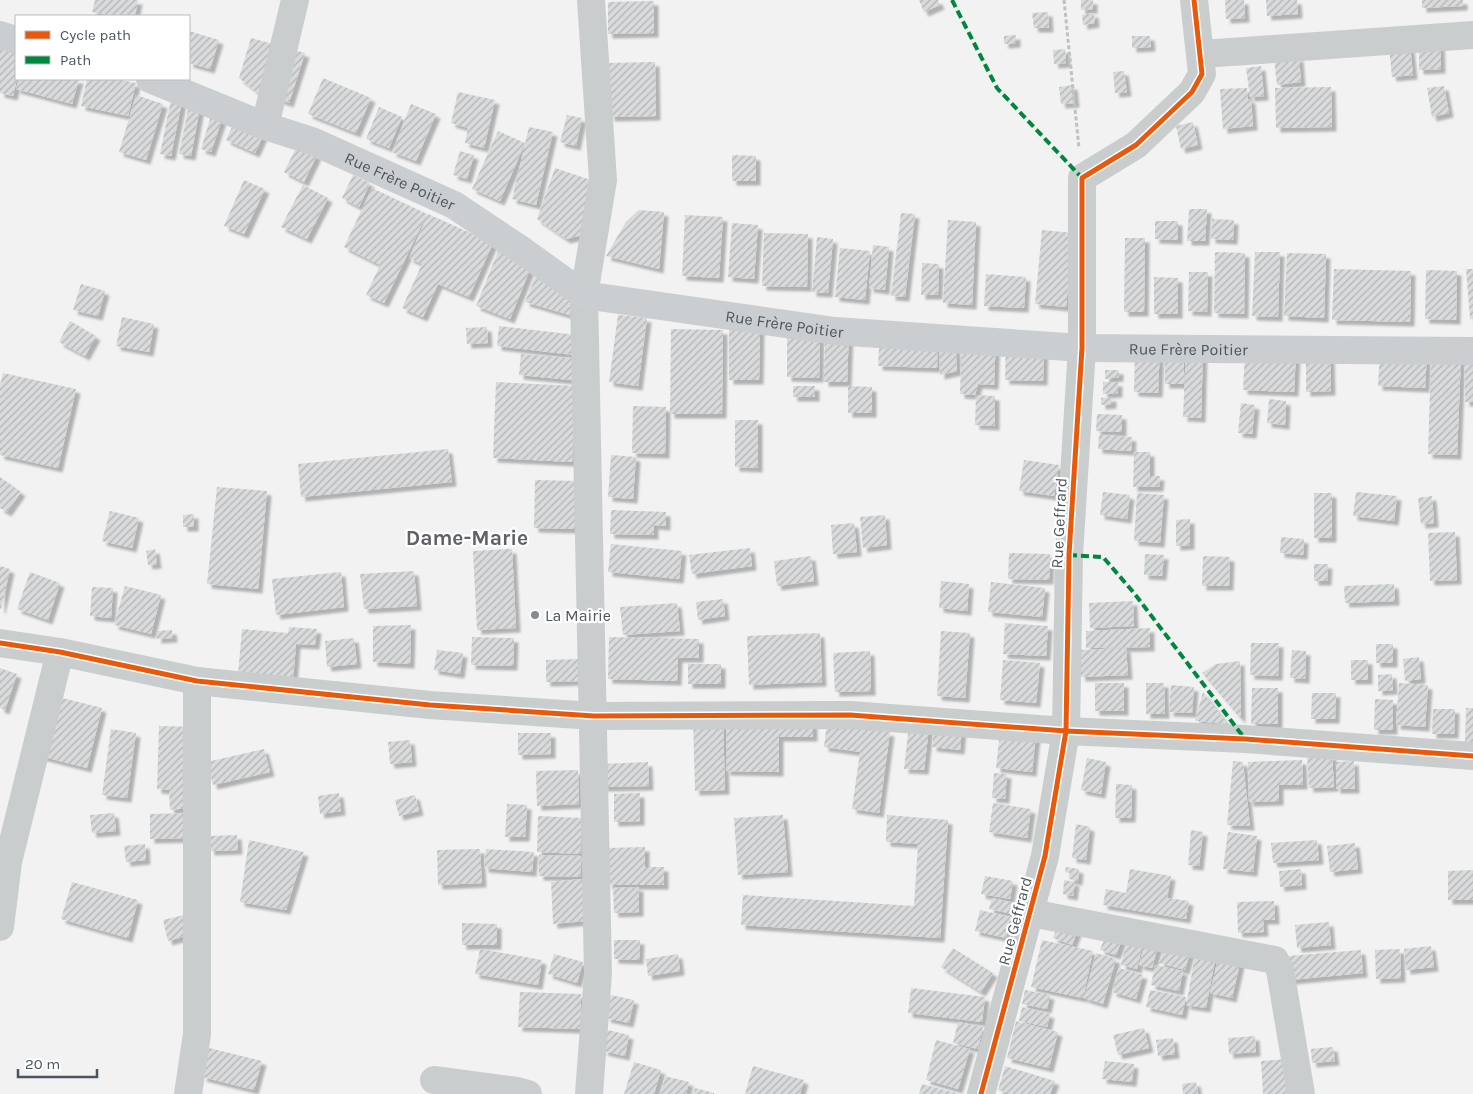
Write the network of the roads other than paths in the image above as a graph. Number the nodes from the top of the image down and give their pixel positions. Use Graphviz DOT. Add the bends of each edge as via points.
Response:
graph roads {
  1 [pos="294,0"];
  2 [pos="591,0"];
  3 [pos="1194,0"];
  4 [pos="0,35"];
  5 [pos="1473,35"];
  6 [pos="15,40"];
  7 [pos="1202,54"];
  8 [pos="152,80"];
  9 [pos="266,126"];
  10 [pos="584,295"];
  11 [pos="1082,348"];
  12 [pos="1473,351"];
  13 [pos="0,643"];
  14 [pos="60,652"];
  15 [pos="197,681"];
  16 [pos="594,716"];
  17 [pos="1066,731"];
  18 [pos="1473,756"];
  19 [pos="1031,913"];
  20 [pos="0,927"];
  21 [pos="434,1080"];
  22 [pos="188,1094"];
  23 [pos="528,1094"];
  24 [pos="590,1094"];
  25 [pos="982,1094"];
  26 [pos="1300,1094"];
  1 -- 9 [label="street"];
  2 -- 10 [label="street" via="603,180"];
  3 -- 7 [label="street"];
  4 -- 6 [label="main road"];
  5 -- 7 [label="street"];
  7 -- 11 [label="street, Rue Geffrard" via="1202,74 1192,92 1136,145 1082,178"];
  8 -- 9 [label="main road, Rue Frère Poitier"];
  9 -- 10 [label="main road, Rue Frère Poitier" via="312,141 454,205"];
  10 -- 11 [label="main road, Rue Frère Poitier" via="835,331"];
  10 -- 16 [label="street"];
  11 -- 12 [label="main road, Rue Frère Poitier"];
  11 -- 17 [label="street, Rue Geffrard" via="1069,555"];
  13 -- 14 [label="street"];
  14 -- 15 [label="street"];
  14 -- 20 [label="street" via="8,862"];
  15 -- 16 [label="street" via="430,705"];
  15 -- 22 [label="street" via="196,1034"];
  16 -- 17 [label="street" via="850,715"];
  16 -- 24 [label="street" via="598,973"];
  17 -- 18 [label="street" via="1245,739"];
  17 -- 19 [label="street, Rue Geffrard" via="1045,856"];
  19 -- 25 [label="street, Rue Geffrard"];
  19 -- 26 [label="street" via="1275,960 1280,970"];
  21 -- 23 [label="street"];
}
